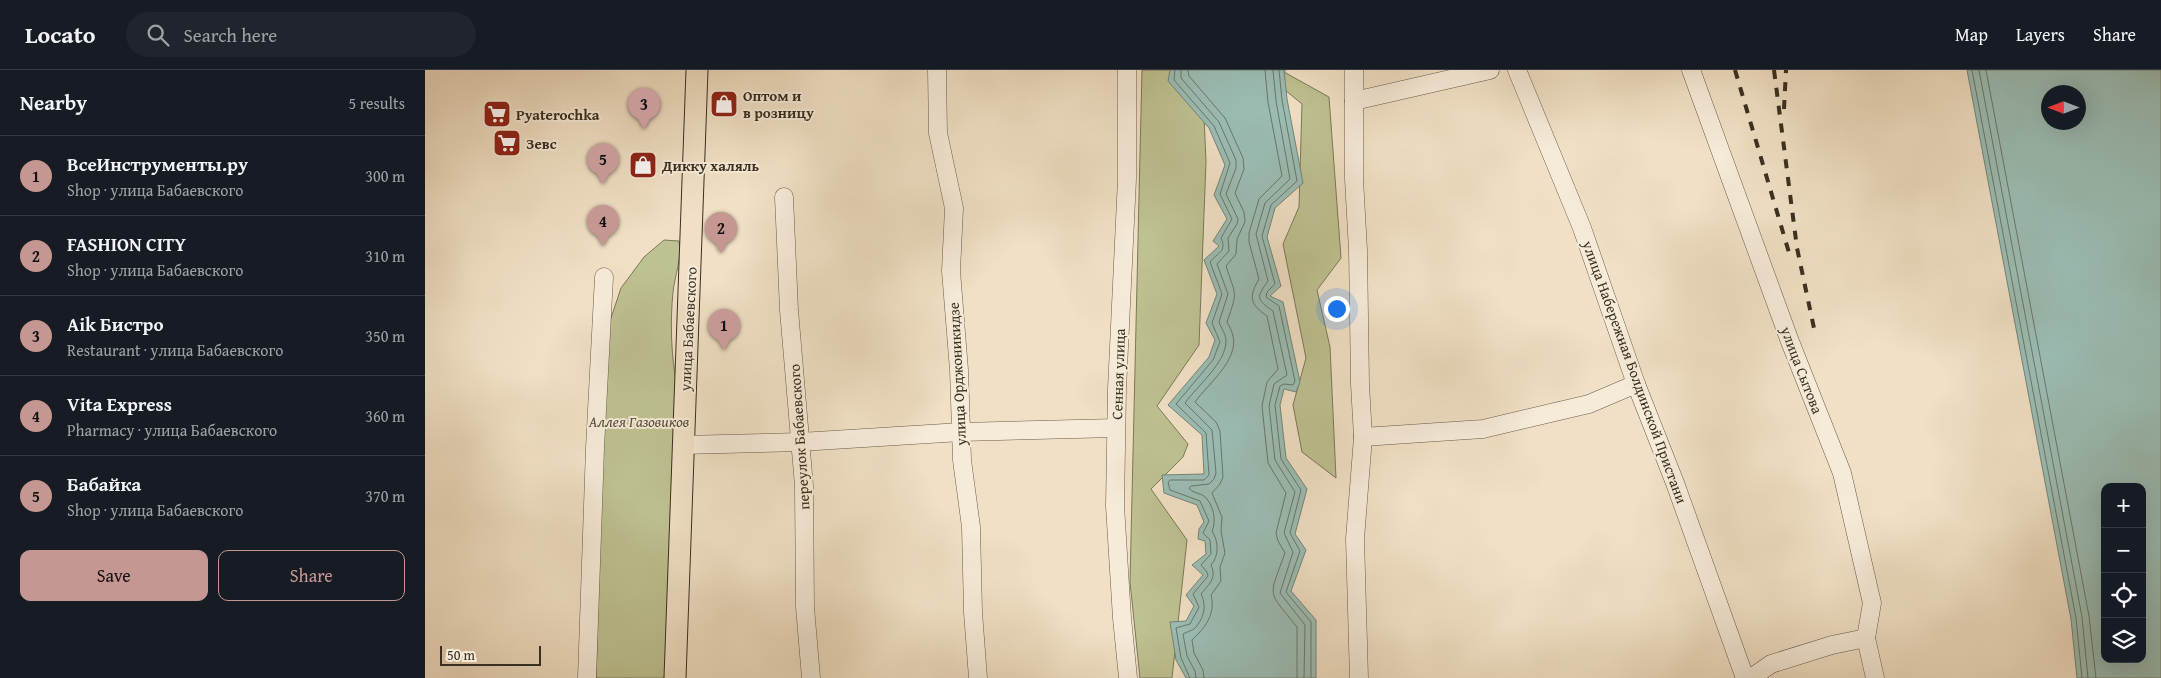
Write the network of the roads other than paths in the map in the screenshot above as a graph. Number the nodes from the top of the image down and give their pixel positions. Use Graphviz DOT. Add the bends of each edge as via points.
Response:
graph roads {
  1 [pos="697,70"];
  2 [pos="937,70"];
  3 [pos="1127,70"];
  4 [pos="1354,70"];
  5 [pos="1490,70"];
  6 [pos="1517,70"];
  7 [pos="1691,70"];
  8 [pos="1354,101"];
  9 [pos="784,197"];
  10 [pos="604,277"];
  11 [pos="1636,384"];
  12 [pos="1116,428"];
  13 [pos="961,432"];
  14 [pos="1363,437"];
  15 [pos="800,442"];
  16 [pos="683,446"];
  17 [pos="1866,638"];
  18 [pos="587,678"];
  19 [pos="675,678"];
  20 [pos="811,678"];
  21 [pos="977,678"];
  22 [pos="1128,678"];
  23 [pos="1359,678"];
  24 [pos="1745,678"];
  25 [pos="1751,678"];
  26 [pos="1875,678"];
  1 -- 16 [label="main road, улица Бабаевского"];
  2 -- 13 [label="street, улица Орджоникидзе" via="938,133 954,208 951,271"];
  3 -- 12 [label="street, Сенная улица" via="1127,179"];
  4 -- 8 [label="street"];
  5 -- 8 [label="street"];
  6 -- 11 [label="street, улица Набережная Болдинской Пристани" via="1582,228"];
  7 -- 17 [label="street, улица Сытова" via="1789,339 1842,472 1872,603"];
  8 -- 14 [label="street"];
  9 -- 15 [label="street, переулок Бабаевского"];
  10 -- 18 [label="street"];
  11 -- 14 [label="street" via="1589,404 1483,429"];
  11 -- 24 [label="street, улица Набережная Болдинской Пристани"];
  12 -- 13 [label="street"];
  12 -- 22 [label="street, Сенная улица" via="1115,506"];
  13 -- 15 [label="street"];
  13 -- 21 [label="street, улица Орджоникидзе" via="971,527"];
  14 -- 23 [label="street" via="1355,539"];
  15 -- 16 [label="street"];
  15 -- 20 [label="street, переулок Бабаевского" via="804,486 805,607"];
  16 -- 19 [label="main road, улица Бабаевского"];
  17 -- 25 [label="street" via="1771,664"];
  17 -- 26 [label="street, улица Сытова"];
}
